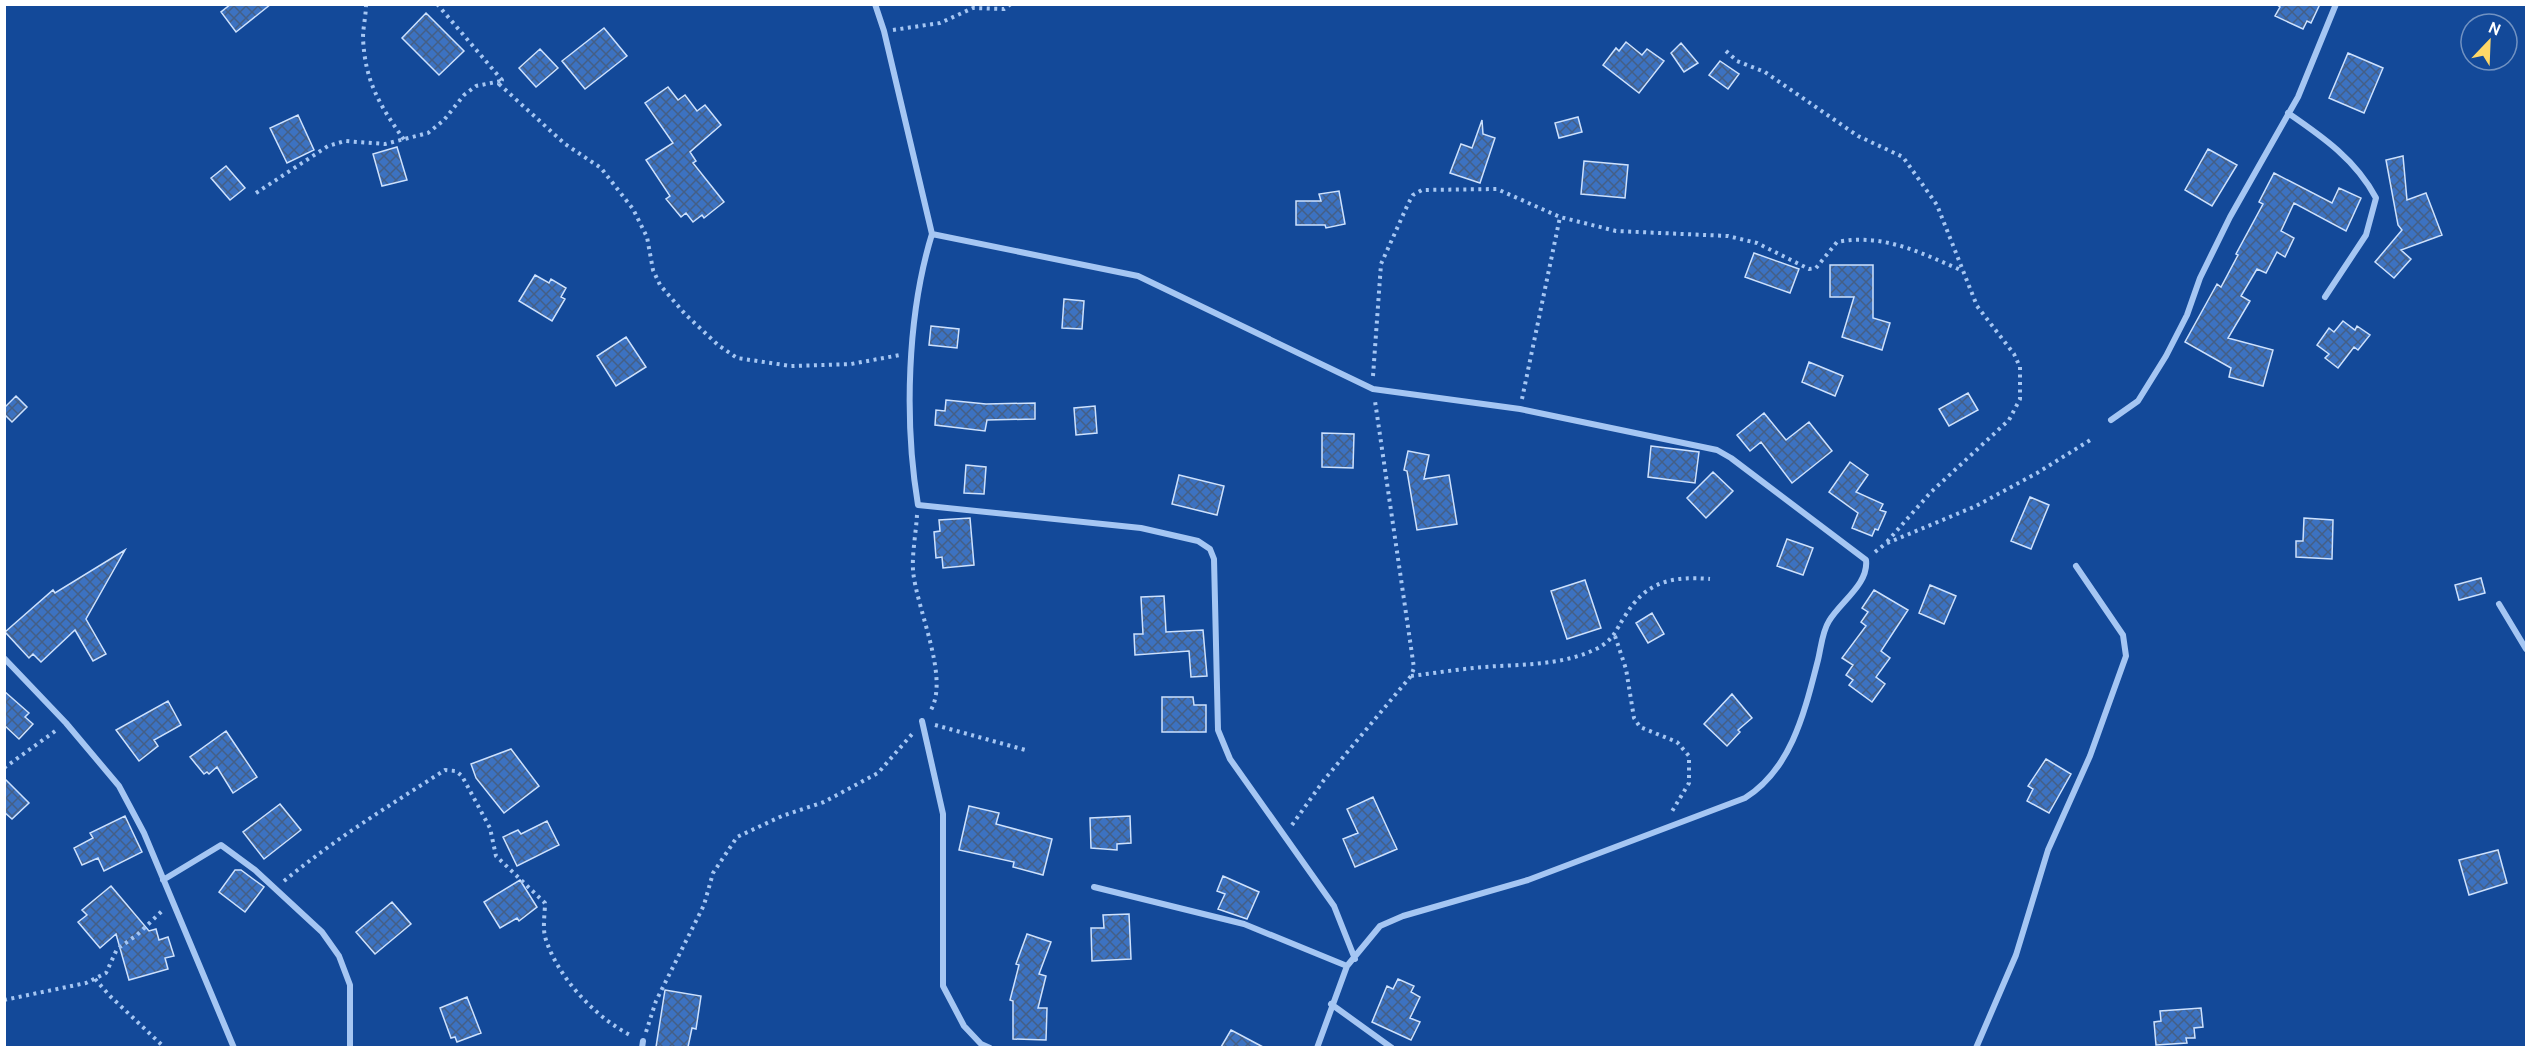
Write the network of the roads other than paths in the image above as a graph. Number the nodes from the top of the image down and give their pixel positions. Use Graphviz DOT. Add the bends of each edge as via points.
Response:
graph roads {
  1 [pos="875,4"];
  2 [pos="2336,4"];
  3 [pos="2288,113"];
  4 [pos="932,234"];
  5 [pos="2325,297"];
  6 [pos="2112,420"];
  7 [pos="2076,566"];
  8 [pos="2499,604"];
  9 [pos="2526,649"];
  10 [pos="4,658"];
  11 [pos="922,722"];
  12 [pos="163,880"];
  13 [pos="1094,887"];
  14 [pos="1354,959"];
  15 [pos="1347,966"];
  16 [pos="1331,1004"];
  17 [pos="234,1047"];
  18 [pos="350,1047"];
  19 [pos="990,1047"];
  20 [pos="1317,1047"];
  21 [pos="1392,1047"];
  22 [pos="1976,1047"];
  1 -- 4 [label="street"];
  2 -- 3 [label="street"];
  3 -- 5 [label="street" via="2335,147 2364,175 2376,198 2366,235"];
  3 -- 6 [label="street" via="2230,216 2158,371 2138,401"];
  4 -- 14 [label="street" via="923,264 912,353 911,463 918,505 1141,528 1198,541 1210,549 1215,581 1218,730 1230,759 1334,906"];
  4 -- 14 [label="street" via="1138,276 1373,389 1520,409 1724,453 1866,560 1865,575 1827,622 1803,719 1777,765 1756,792 1528,880 1403,916 1372,933"];
  7 -- 22 [label="street" via="2123,634 2126,656 2090,756 2048,850 2016,955"];
  8 -- 9 [label="street"];
  10 -- 12 [label="street" via="119,786"];
  11 -- 19 [label="street" via="943,814 943,986 964,1026 981,1044"];
  12 -- 17 [label="street"];
  12 -- 18 [label="street" via="221,846 275,889 322,932 339,956 350,985"];
  13 -- 15 [label="street" via="1244,924"];
  14 -- 15 [label="street"];
  15 -- 16 [label="street"];
  16 -- 20 [label="street"];
  16 -- 21 [label="street"];
}
